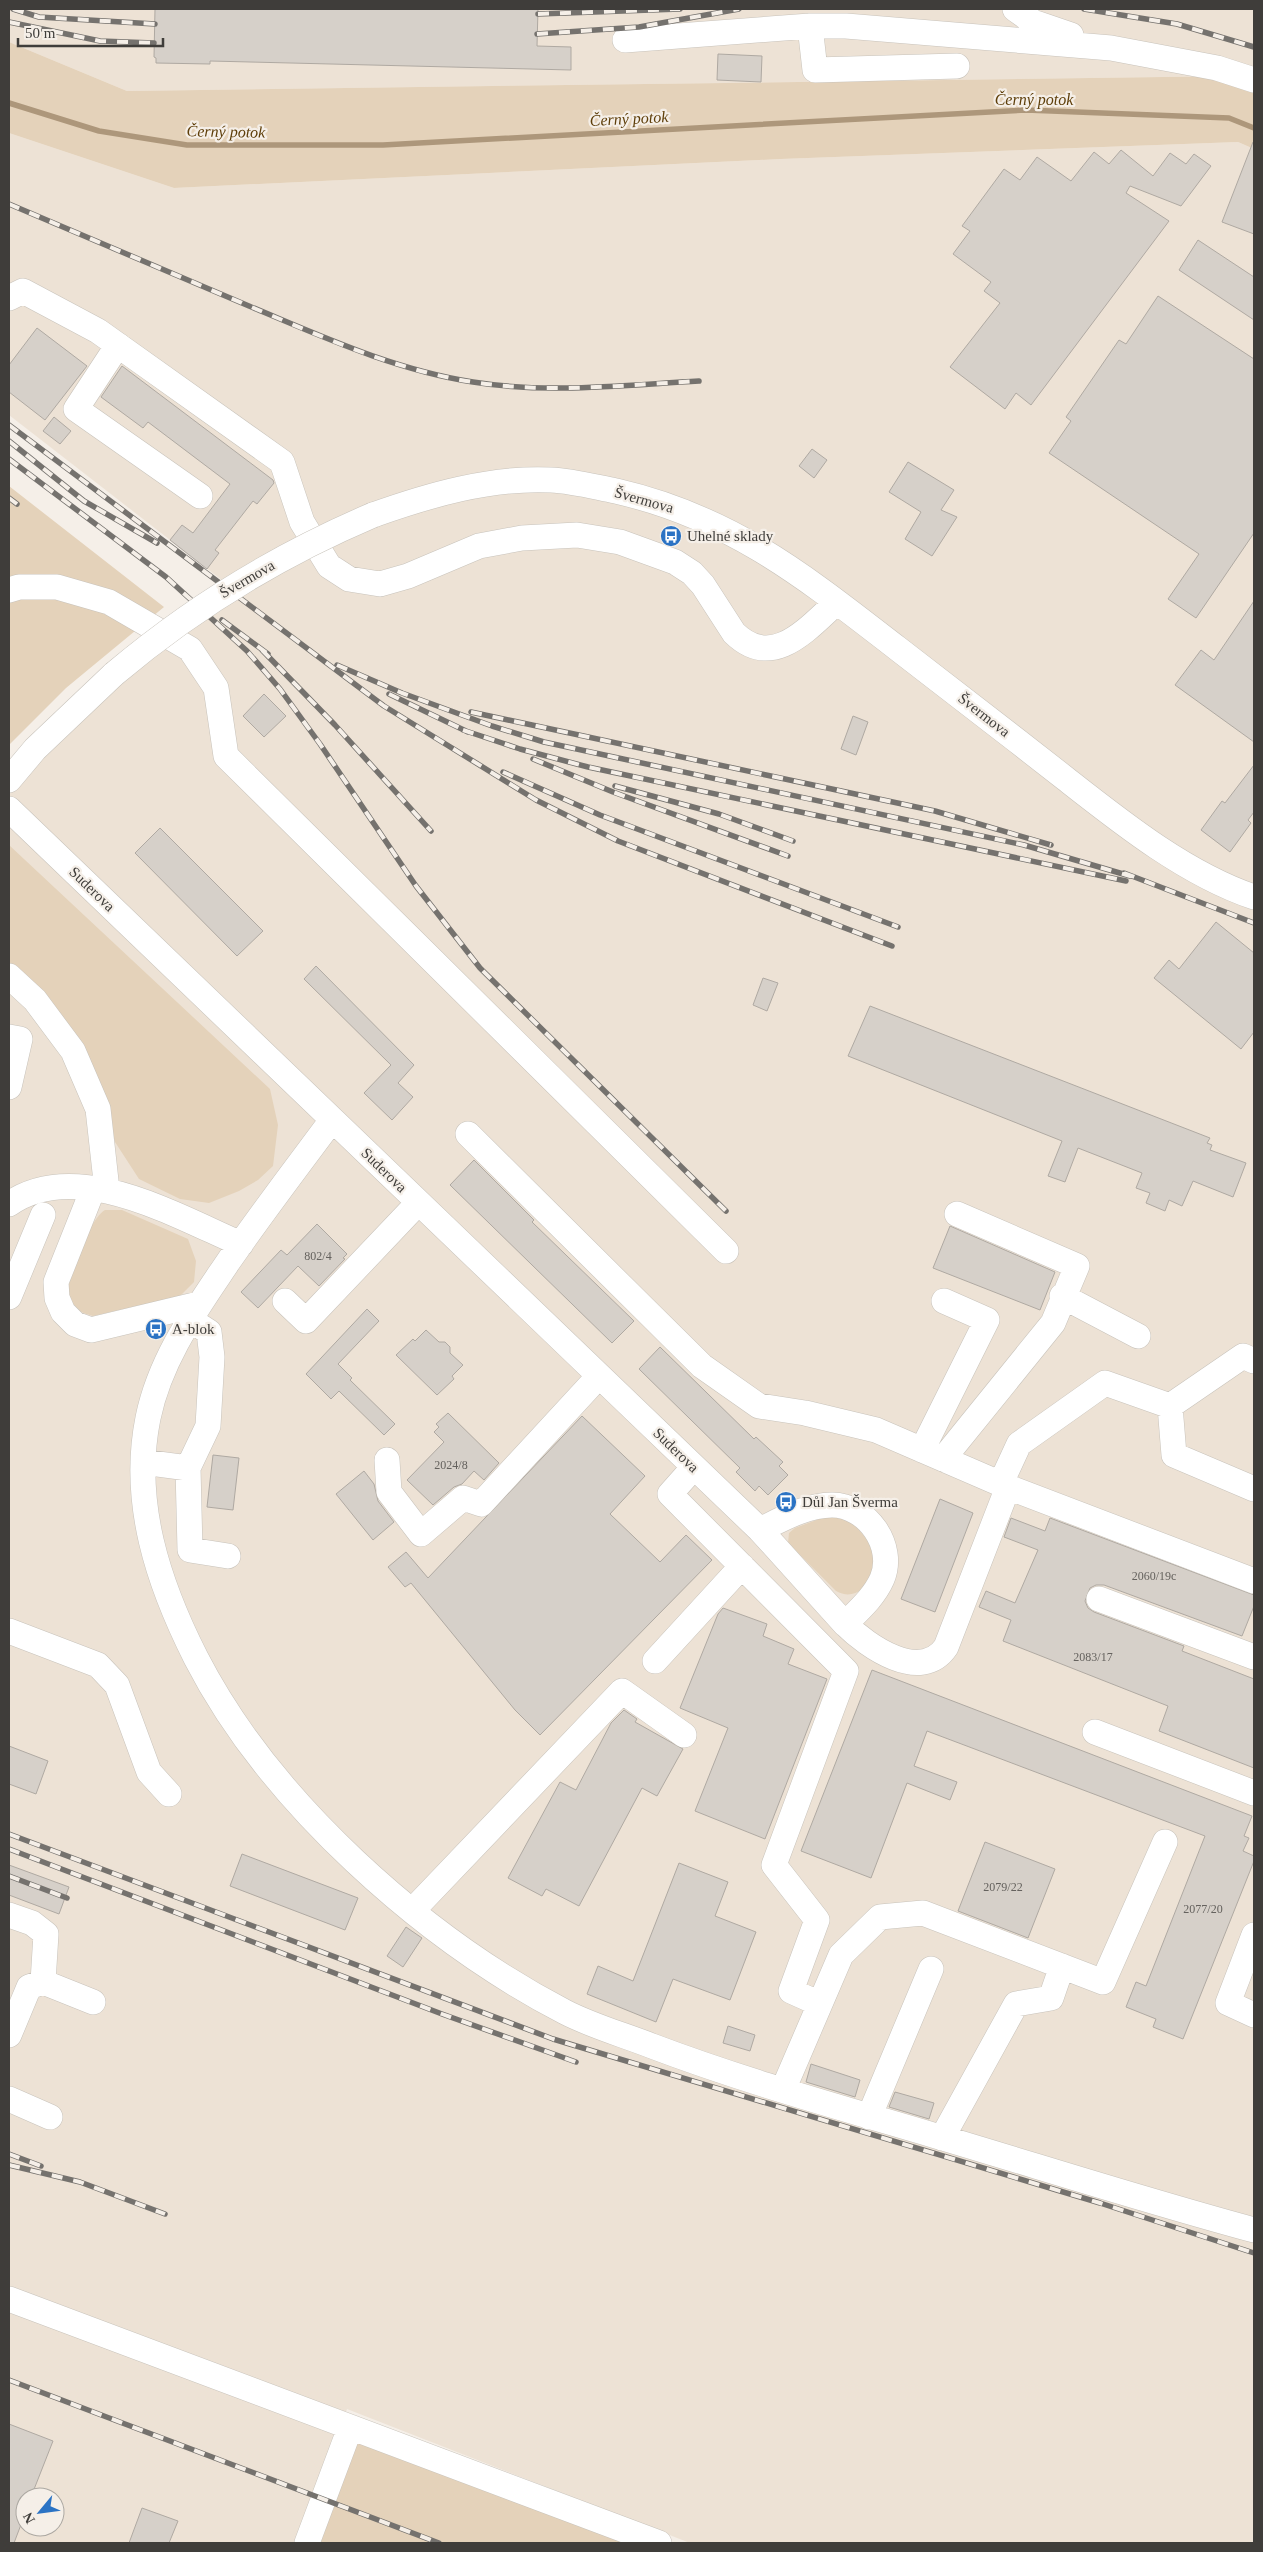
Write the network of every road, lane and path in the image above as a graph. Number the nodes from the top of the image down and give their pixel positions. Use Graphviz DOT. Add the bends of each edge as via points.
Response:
graph roads {
  1 [pos="1015,9"];
  2 [pos="810,26"];
  3 [pos="625,40"];
  4 [pos="1111,48"];
  5 [pos="956,66"];
  6 [pos="1254,80"];
  7 [pos="9,298"];
  8 [pos="118,345"];
  9 [pos="200,496"];
  10 [pos="9,590"];
  11 [pos="837,602"];
  12 [pos="9,780"];
  13 [pos="9,809"];
  14 [pos="1254,897"];
  15 [pos="9,976"];
  16 [pos="9,1037"];
  17 [pos="9,1087"];
  18 [pos="332,1120"];
  19 [pos="468,1134"];
  20 [pos="100,1190"];
  21 [pos="418,1203"];
  22 [pos="9,1204"];
  23 [pos="957,1214"];
  24 [pos="44,1215"];
  25 [pos="241,1244"];
  26 [pos="726,1251"];
  27 [pos="1062,1296"];
  28 [pos="9,1297"];
  29 [pos="285,1301"];
  30 [pos="944,1301"];
  31 [pos="194,1312"];
  32 [pos="1138,1336"];
  33 [pos="1254,1361"];
  34 [pos="599,1376"];
  35 [pos="1170,1406"];
  36 [pos="933,1454"];
  37 [pos="387,1460"];
  38 [pos="143,1462"];
  39 [pos="694,1467"];
  40 [pos="188,1468"];
  41 [pos="1005,1485"];
  42 [pos="1254,1489"];
  43 [pos="760,1530"];
  44 [pos="228,1556"];
  45 [pos="742,1566"];
  46 [pos="1254,1581"];
  47 [pos="1099,1599"];
  48 [pos="841,1619"];
  49 [pos="9,1631"];
  50 [pos="817,1643"];
  51 [pos="1254,1657"];
  52 [pos="655,1661"];
  53 [pos="1095,1732"];
  54 [pos="684,1735"];
  55 [pos="1254,1793"];
  56 [pos="169,1794"];
  57 [pos="1165,1842"];
  58 [pos="412,1911"];
  59 [pos="9,1915"];
  60 [pos="1254,1935"];
  61 [pos="1062,1966"];
  62 [pos="931,1969"];
  63 [pos="43,1982"];
  64 [pos="93,2002"];
  65 [pos="820,2004"];
  66 [pos="1254,2015"];
  67 [pos="9,2035"];
  68 [pos="784,2090"];
  69 [pos="9,2099"];
  70 [pos="50,2117"];
  71 [pos="869,2117"];
  72 [pos="942,2138"];
  73 [pos="1254,2230"];
  74 [pos="9,2299"];
  75 [pos="350,2428"];
  76 [pos="307,2543"];
  77 [pos="659,2543"];
  1 -- 4 [label="street" via="1033,22"];
  2 -- 3 [label="street"];
  2 -- 4 [label="street"];
  2 -- 5 [label="street" via="815,70"];
  4 -- 6 [label="street" via="1217,68"];
  7 -- 8 [label="street" via="23,291"];
  8 -- 9 [label="street" via="76,409"];
  8 -- 11 [label="street" via="282,462 302,522 329,566 349,579 380,584 408,576 479,546 522,538 577,535 620,542 675,562 692,573 703,586 734,633 759,648 796,640"];
  10 -- 26 [label="street" via="19,586 57,586 109,602 190,649 216,688 226,756"];
  11 -- 12 [label="street, Švermova, bridge" via="793,569 737,535 648,499 551,480 456,490 373,515 296,551 212,600 171,627 114,674 35,750"];
  11 -- 14 [label="street, Švermova" via="1097,803 1190,868"];
  13 -- 18 [label="street, Suderova"];
  15 -- 20 [label="street" via="35,1000 73,1051 98,1109"];
  16 -- 17 [label="street" via="20,1039"];
  18 -- 21 [label="street, Suderova"];
  18 -- 25 [label="street"];
  19 -- 36 [label="street" via="702,1366 759,1406 876,1430"];
  20 -- 22 [label="street" via="69,1186 46,1189"];
  20 -- 25 [label="street" via="132,1198"];
  20 -- 31 [label="street" via="56,1282 57,1298 67,1318 82,1328 100,1329"];
  21 -- 29 [label="street" via="306,1321"];
  21 -- 34 [label="street, Suderova"];
  23 -- 27 [label="street" via="1077,1266"];
  24 -- 28 [label="street"];
  25 -- 31 [label="street"];
  27 -- 32 [label="street"];
  27 -- 36 [label="street" via="1053,1323"];
  30 -- 36 [label="street" via="987,1320"];
  31 -- 38 [label="street" via="158,1382 148,1418"];
  31 -- 40 [label="street" via="209,1332 212,1356 208,1426"];
  33 -- 35 [label="street" via="1243,1356"];
  34 -- 37 [label="street" via="481,1504 463,1498 421,1534 389,1492"];
  34 -- 39 [label="street, Suderova"];
  35 -- 41 [label="street" via="1105,1382 1019,1444"];
  35 -- 42 [label="street" via="1174,1455"];
  36 -- 41 [label="street"];
  38 -- 40 [label="street"];
  38 -- 58 [label="street" via="148,1534 182,1631 212,1689 295,1800 365,1872"];
  39 -- 43 [label="street, Suderova"];
  39 -- 45 [label="street" via="670,1494"];
  40 -- 44 [label="street" via="190,1550"];
  41 -- 46 [label="street"];
  41 -- 48 [label="street, Suderova" via="941,1654 934,1659 902,1661 863,1641"];
  43 -- 48 [label="street, Suderova"];
  43 -- 48 [label="street" via="790,1515 830,1505 851,1508 870,1522 883,1549 884,1572 873,1595"];
  45 -- 50 [label="street"];
  45 -- 52 [label="street"];
  47 -- 51 [label="street"];
  48 -- 50 [label="street"];
  49 -- 56 [label="street" via="98,1666 116,1685 149,1772"];
  50 -- 65 [label="street" via="846,1672 774,1865 817,1920 790,1991"];
  53 -- 55 [label="street"];
  54 -- 58 [label="street" via="622,1691"];
  57 -- 61 [label="street" via="1103,1982"];
  58 -- 68 [label="street" via="493,1969 568,2014 676,2055"];
  59 -- 63 [label="street" via="32,1923 46,1934"];
  60 -- 66 [label="street" via="1228,2003"];
  61 -- 65 [label="street" via="923,1913 880,1917 841,1955"];
  61 -- 72 [label="street" via="1050,1998 1016,2004"];
  62 -- 71 [label="street"];
  63 -- 64 [label="street"];
  63 -- 67 [label="street" via="29,1987"];
  65 -- 68 [label="street"];
  68 -- 71 [label="street"];
  69 -- 70 [label="street"];
  71 -- 72 [label="street"];
  72 -- 73 [label="street"];
  74 -- 75 [label="street"];
  75 -- 76 [label="street"];
  75 -- 77 [label="street"];
}
